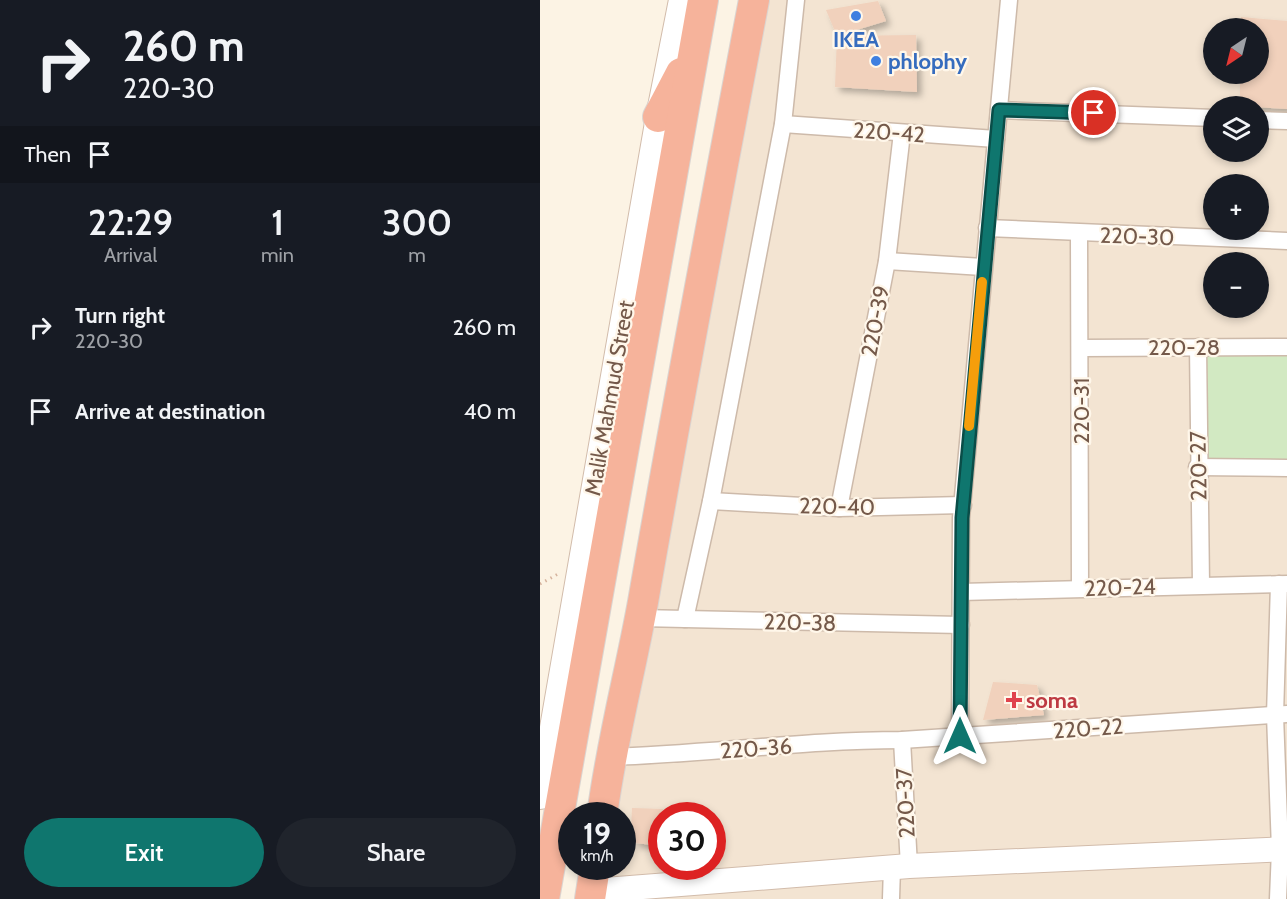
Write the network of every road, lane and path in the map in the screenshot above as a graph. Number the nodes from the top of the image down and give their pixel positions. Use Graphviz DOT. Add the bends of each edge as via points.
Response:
graph roads {
  1 [pos="681,0"];
  2 [pos="703,0"];
  3 [pos="754,0"];
  4 [pos="796,0"];
  5 [pos="1009,0"];
  6 [pos="695,46"];
  7 [pos="999,110"];
  8 [pos="658,117"];
  9 [pos="1203,118"];
  10 [pos="1269,120"];
  11 [pos="1287,121"];
  12 [pos="783,124"];
  13 [pos="902,133"];
  14 [pos="996,139"];
  15 [pos="987,228"];
  16 [pos="1079,234"];
  17 [pos="1287,241"];
  18 [pos="887,261"];
  19 [pos="983,267"];
  20 [pos="1198,347"];
  21 [pos="1287,347"];
  22 [pos="1082,348"];
  23 [pos="1197,467"];
  24 [pos="1287,468"];
  25 [pos="711,501"];
  26 [pos="963,505"];
  27 [pos="839,508"];
  28 [pos="1283,584"];
  29 [pos="1201,585"];
  30 [pos="1080,588"];
  31 [pos="961,592"];
  32 [pos="640,618"];
  33 [pos="685,619"];
  34 [pos="961,625"];
  35 [pos="1281,715"];
  36 [pos="960,736"];
  37 [pos="902,740"];
  38 [pos="609,757"];
  39 [pos="540,797"];
  40 [pos="604,802"];
  41 [pos="1283,849"];
  42 [pos="900,866"];
  43 [pos="592,886"];
  44 [pos="622,893"];
  45 [pos="544,899"];
  46 [pos="891,899"];
  47 [pos="1278,899"];
  1 -- 8 [label="main road, Malik Mahmud Street"];
  2 -- 6 [label="highway"];
  3 -- 32 [label="highway"];
  4 -- 12 [label="street"];
  5 -- 7 [label="street"];
  6 -- 8 [label="highway"];
  6 -- 45 [label="highway"];
  7 -- 9 [label="street"];
  7 -- 14 [label="street"];
  8 -- 39 [label="main road, Malik Mahmud Street"];
  10 -- 11 [label="street"];
  12 -- 13 [label="street, 220-42"];
  12 -- 25 [label="street"];
  13 -- 14 [label="street, 220-42"];
  13 -- 18 [label="street, 220-39"];
  14 -- 15 [label="street"];
  15 -- 16 [label="street, 220-30"];
  15 -- 19 [label="street"];
  16 -- 17 [label="street, 220-30"];
  16 -- 22 [label="street, 220-31"];
  18 -- 19 [label="street"];
  18 -- 27 [label="street, 220-39"];
  19 -- 26 [label="street"];
  20 -- 21 [label="street, 220-28"];
  20 -- 22 [label="street, 220-28"];
  20 -- 23 [label="street, 220-27"];
  22 -- 30 [label="street, 220-31"];
  23 -- 24 [label="street"];
  23 -- 29 [label="street, 220-27"];
  25 -- 27 [label="street, 220-40"];
  25 -- 33 [label="street"];
  26 -- 27 [label="street, 220-40"];
  26 -- 31 [label="street"];
  28 -- 29 [label="street, 220-24"];
  28 -- 35 [label="street"];
  29 -- 30 [label="street, 220-24"];
  30 -- 31 [label="street, 220-24"];
  31 -- 34 [label="street"];
  32 -- 33 [label="street, 220-38"];
  32 -- 38 [label="highway"];
  33 -- 34 [label="street, 220-38"];
  34 -- 36 [label="street"];
  35 -- 36 [label="street, 220-22"];
  35 -- 41 [label="street"];
  36 -- 37 [label="street, 220-22"];
  37 -- 38 [label="street, 220-36"];
  37 -- 42 [label="street, 220-37"];
  38 -- 40 [label="highway"];
  41 -- 42 [label="main road"];
  41 -- 47 [label="street"];
  42 -- 44 [label="main road"];
  42 -- 46 [label="street, 220-37"];
  43 -- 44 [label="main road"];
}
